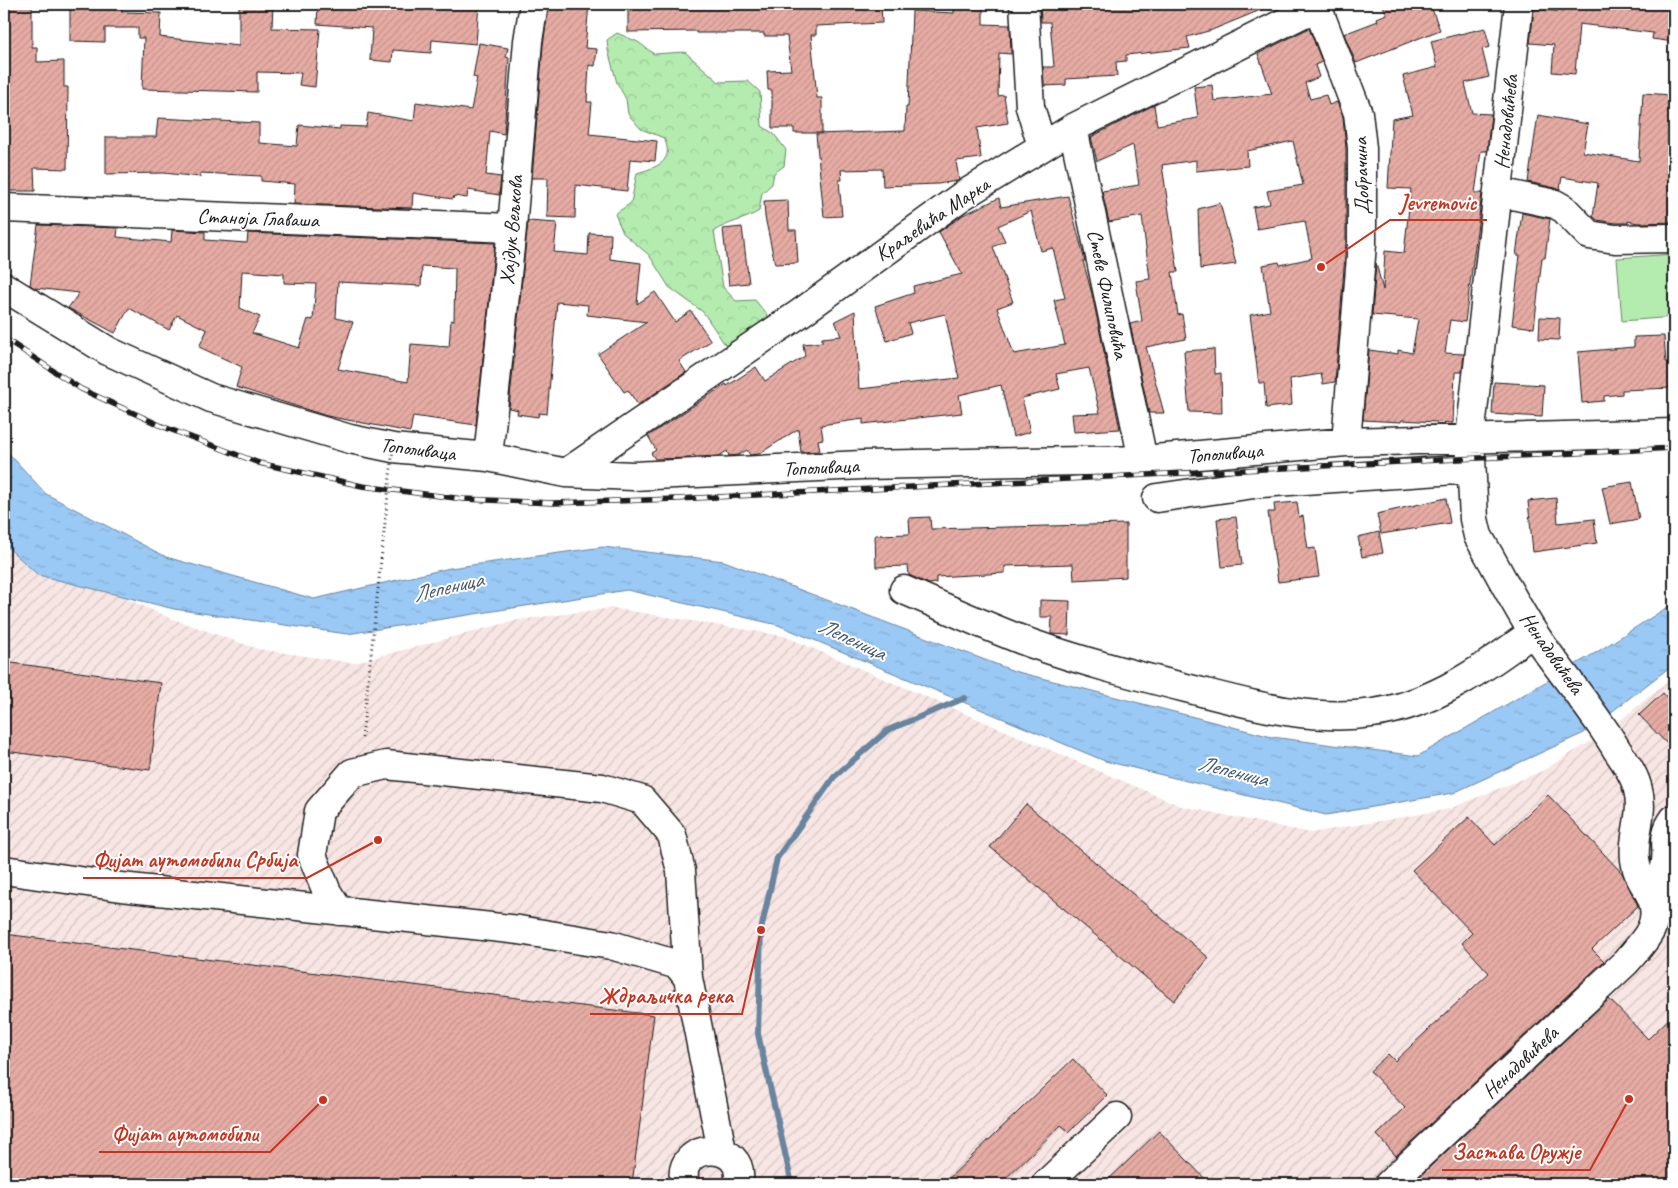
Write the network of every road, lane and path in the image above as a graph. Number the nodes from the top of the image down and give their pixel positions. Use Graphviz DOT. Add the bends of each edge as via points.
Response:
graph roads {
  1 [pos="534,4"];
  2 [pos="1024,4"];
  3 [pos="1519,4"];
  4 [pos="1319,5"];
  5 [pos="1073,128"];
  6 [pos="1042,146"];
  7 [pos="1498,192"];
  8 [pos="4,208"];
  9 [pos="512,228"];
  10 [pos="1674,238"];
  11 [pos="4,288"];
  12 [pos="1674,433"];
  13 [pos="1470,438"];
  14 [pos="1346,442"];
  15 [pos="394,448"];
  16 [pos="488,457"];
  17 [pos="1143,460"];
  18 [pos="1470,469"];
  19 [pos="566,473"];
  20 [pos="1157,498"];
  21 [pos="904,590"];
  22 [pos="1537,636"];
  23 [pos="362,738"];
  24 [pos="1674,819"];
  25 [pos="4,870"];
  26 [pos="1652,900"];
  27 [pos="339,911"];
  28 [pos="688,978"];
  29 [pos="1117,1116"];
  30 [pos="722,1151"];
  31 [pos="685,1184"];
  32 [pos="738,1184"];
  33 [pos="1046,1184"];
  34 [pos="1388,1184"];
  1 -- 9 [label="street, Хајдук Вељкова"];
  2 -- 6 [label="street" via="1030,106"];
  3 -- 7 [label="street, Ненадовићева"];
  4 -- 5 [label="street, Краљевића Марка"];
  4 -- 14 [label="street, Добрачина" via="1358,113 1362,148 1362,244"];
  5 -- 6 [label="street, Краљевића Марка"];
  5 -- 17 [label="street, Стеве Филиповића"];
  6 -- 19 [label="street, Краљевића Марка" via="962,196 799,314"];
  7 -- 10 [label="street" via="1555,204 1589,235 1615,239"];
  7 -- 13 [label="street, Ненадовићева"];
  8 -- 9 [label="street, Станоја Главаша"];
  9 -- 16 [label="street, Хајдук Вељкова"];
  11 -- 15 [label="street, Тополиваца" via="108,351 211,398 303,427"];
  12 -- 13 [label="street, Тополиваца"];
  13 -- 14 [label="street, Тополиваца"];
  13 -- 18 [label="street, Ненадовићева"];
  14 -- 17 [label="street, Тополиваца"];
  15 -- 16 [label="street, Тополиваца"];
  15 -- 23 [label="path, bridge"];
  16 -- 19 [label="street, Тополиваца"];
  17 -- 19 [label="street, Тополиваца" via="862,465 633,476"];
  18 -- 20 [label="street, Тополиваца" via="1261,483"];
  18 -- 22 [label="street, Ненадовићева" via="1478,536"];
  21 -- 22 [label="street" via="1030,643 1134,675 1276,709 1327,716 1374,713 1423,699 1488,666"];
  22 -- 26 [label="street, Ненадовићева" via="1597,717 1638,790 1640,822 1634,852 1636,867"];
  24 -- 26 [label="street" via="1666,833 1665,868"];
  25 -- 27 [label="street"];
  26 -- 34 [label="street, Ненадовићева" via="1653,928 1626,962"];
  27 -- 28 [label="street" via="519,930 611,945 678,965"];
  27 -- 28 [label="street" via="327,892 312,855 319,812 352,773 386,765 602,788 642,800 672,834 680,871"];
  28 -- 30 [label="street"];
  29 -- 33 [label="street"];
  30 -- 31 [label="street" via="712,1149 695,1155 685,1170"];
  30 -- 32 [label="street" via="735,1162"];
}
